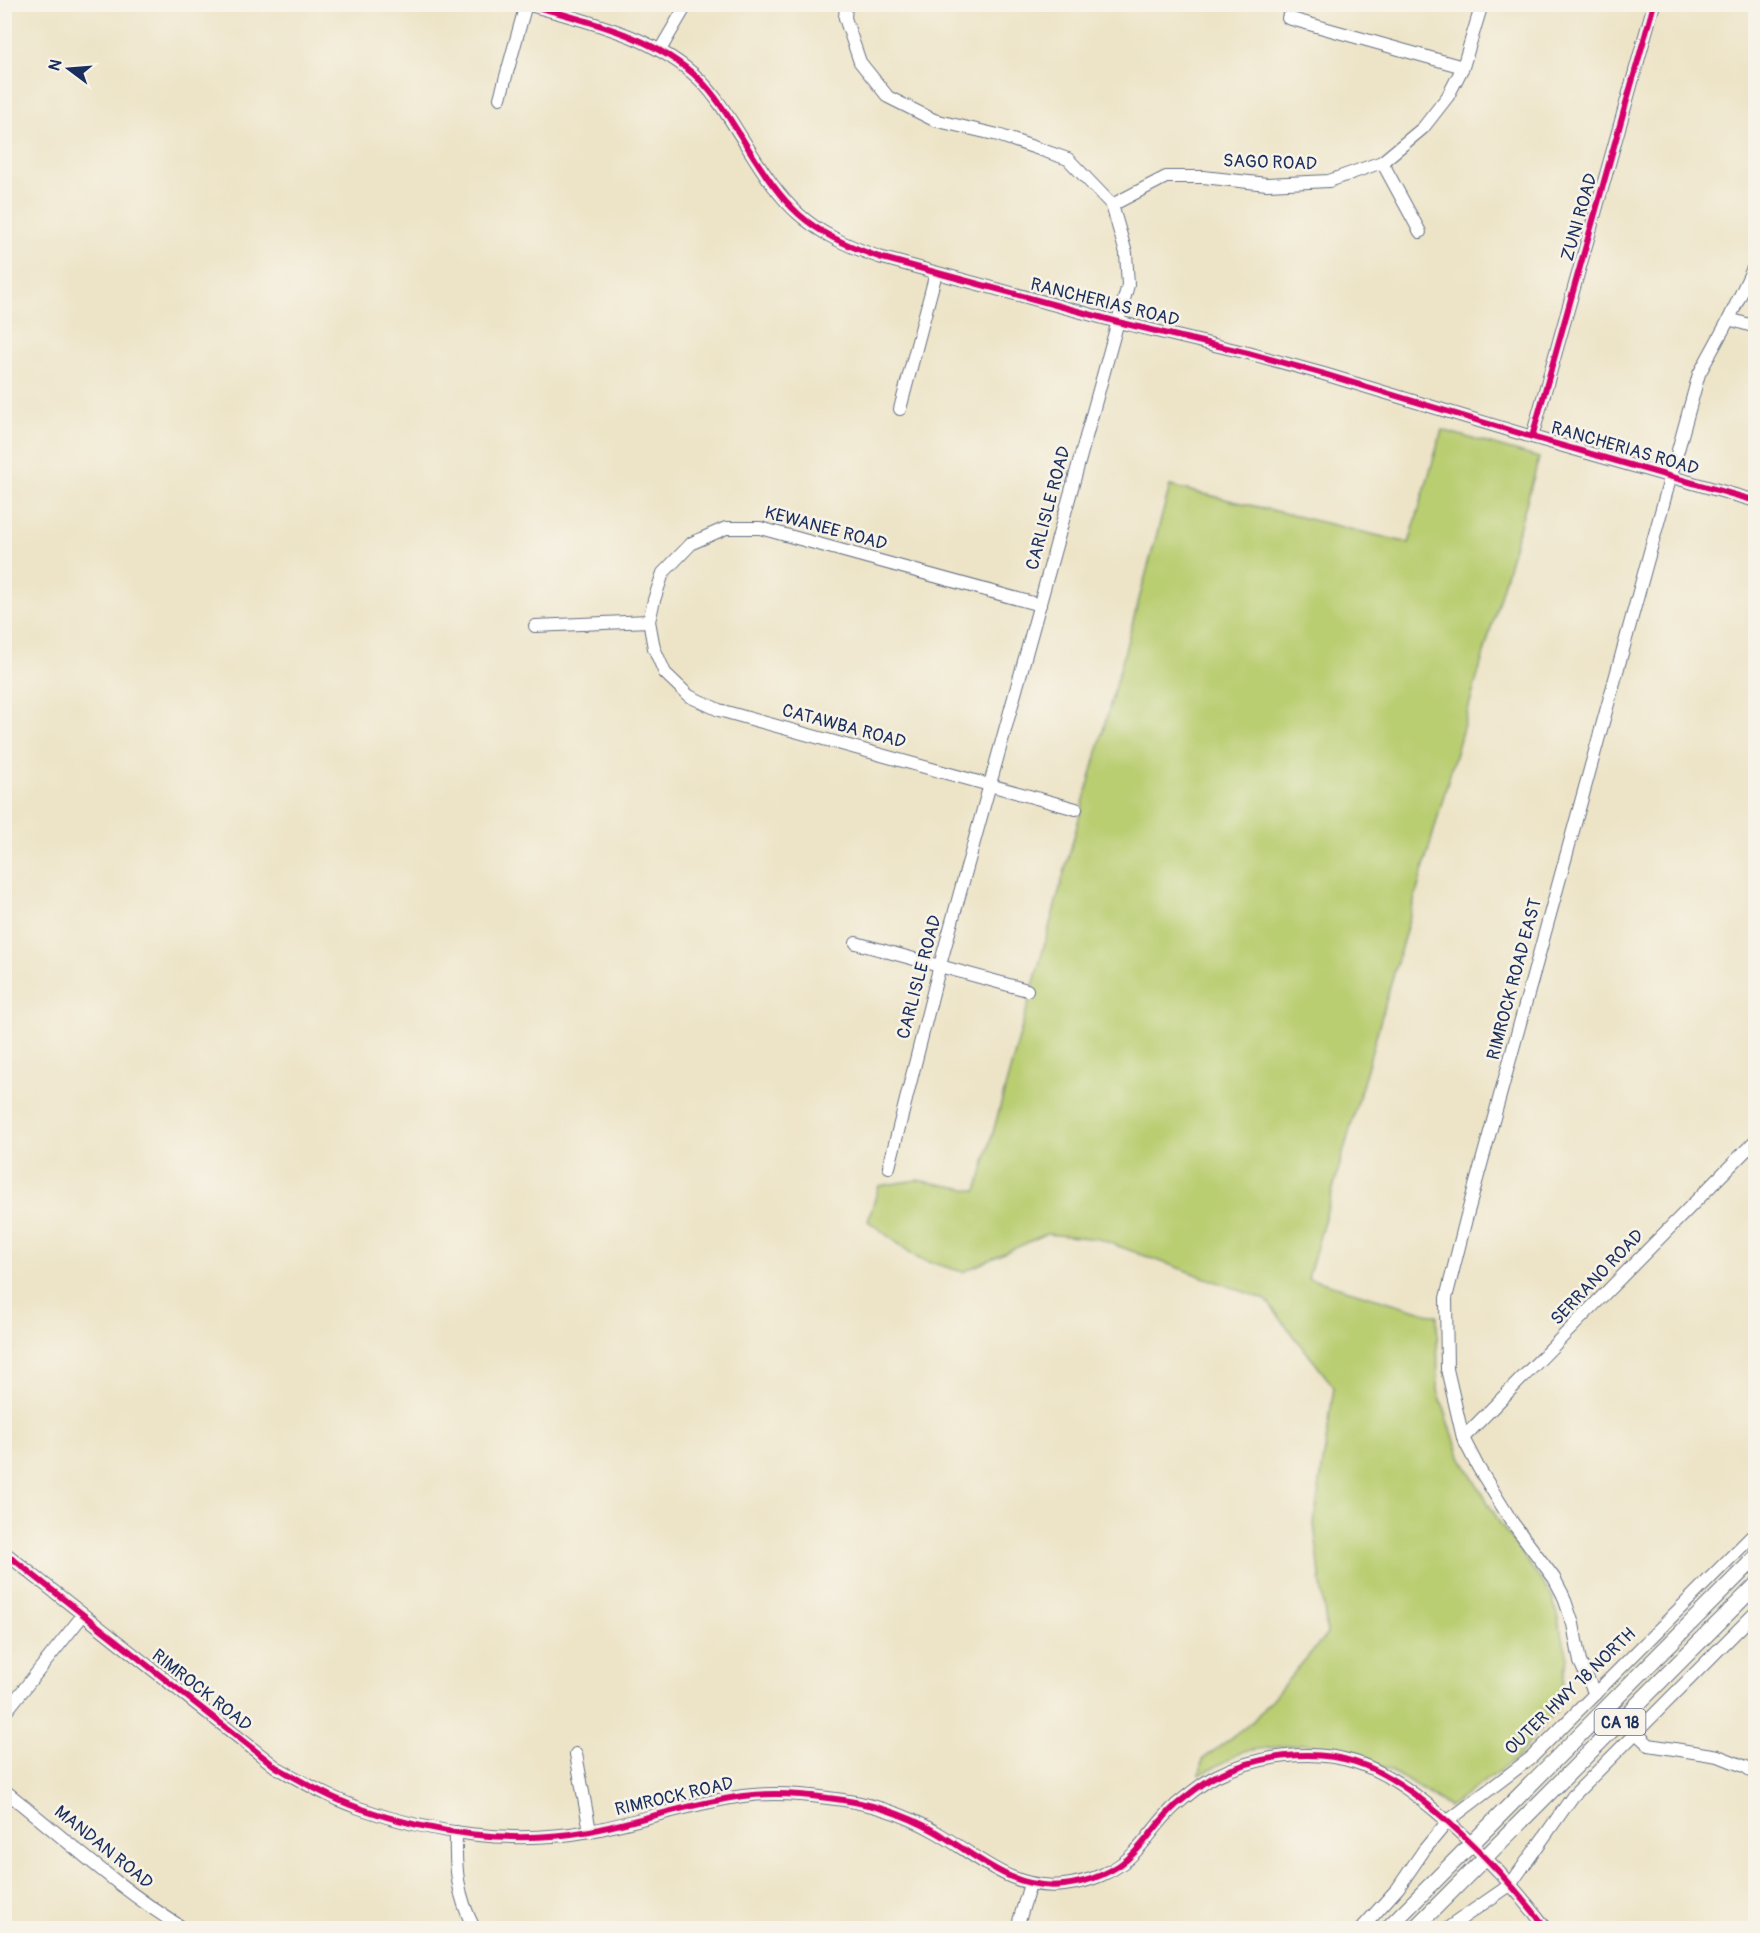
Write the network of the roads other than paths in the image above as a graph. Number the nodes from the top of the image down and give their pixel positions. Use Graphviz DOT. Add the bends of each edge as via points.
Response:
graph roads {
  1 [pos="527,4"];
  2 [pos="687,4"];
  3 [pos="846,4"];
  4 [pos="1482,4"];
  5 [pos="1654,4"];
  6 [pos="1288,18"];
  7 [pos="660,50"];
  8 [pos="1463,67"];
  9 [pos="500,98"];
  10 [pos="1382,162"];
  11 [pos="1112,205"];
  12 [pos="1419,232"];
  13 [pos="1755,262"];
  14 [pos="936,273"];
  15 [pos="1729,319"];
  16 [pos="1118,322"];
  17 [pos="1755,327"];
  18 [pos="900,409"];
  19 [pos="1532,437"];
  20 [pos="1671,477"];
  21 [pos="1755,501"];
  22 [pos="1040,605"];
  23 [pos="649,621"];
  24 [pos="535,626"];
  25 [pos="991,785"];
  26 [pos="1076,809"];
  27 [pos="856,943"];
  28 [pos="940,965"];
  29 [pos="1027,990"];
  30 [pos="1755,1140"];
  31 [pos="889,1167"];
  32 [pos="1463,1438"];
  33 [pos="1755,1532"];
  34 [pos="4,1552"];
  35 [pos="1755,1557"];
  36 [pos="1755,1585"];
  37 [pos="1755,1612"];
  38 [pos="83,1615"];
  39 [pos="1595,1694"];
  40 [pos="4,1714"];
  41 [pos="1635,1732"];
  42 [pos="576,1754"];
  43 [pos="1755,1774"];
  44 [pos="4,1790"];
  45 [pos="1448,1821"];
  46 [pos="590,1831"];
  47 [pos="456,1833"];
  48 [pos="1470,1844"];
  49 [pos="1484,1858"];
  50 [pos="1030,1884"];
  51 [pos="1510,1885"];
  52 [pos="183,1929"];
  53 [pos="474,1929"];
  54 [pos="1017,1929"];
  55 [pos="1362,1929"];
  56 [pos="1388,1929"];
  57 [pos="1415,1929"];
  58 [pos="1448,1929"];
  59 [pos="1546,1929"];
  1 -- 7 [label="street, RANCHERIAS ROAD" via="614,29"];
  1 -- 9 [label="street"];
  2 -- 7 [label="street"];
  3 -- 11 [label="street, CARLISLE ROAD" via="845,18 860,62 888,97 934,120 998,135 1068,159"];
  4 -- 8 [label="street, SAGO ROAD"];
  5 -- 19 [label="street, ZUNI ROAD"];
  6 -- 8 [label="street"];
  7 -- 14 [label="street, RANCHERIAS ROAD" via="699,80 717,100 766,176 791,209 808,223 853,248"];
  8 -- 10 [label="street, SAGO ROAD" via="1448,96 1423,128"];
  10 -- 11 [label="street, SAGO ROAD" via="1329,181 1267,184 1166,177"];
  10 -- 12 [label="street"];
  11 -- 16 [label="street, CARLISLE ROAD" via="1126,253 1128,285"];
  13 -- 15 [label="street, RIMROCK ROAD EAST"];
  14 -- 16 [label="street, RANCHERIAS ROAD"];
  14 -- 18 [label="street"];
  15 -- 17 [label="street"];
  15 -- 20 [label="street, RIMROCK ROAD EAST" via="1698,374"];
  16 -- 19 [label="street, RANCHERIAS ROAD" via="1324,374"];
  16 -- 22 [label="street, CARLISLE ROAD"];
  19 -- 20 [label="street, RANCHERIAS ROAD"];
  20 -- 21 [label="street, RANCHERIAS ROAD"];
  20 -- 32 [label="street, RIMROCK ROAD EAST" via="1446,1298 1448,1370"];
  22 -- 23 [label="street, KEWANEE ROAD" via="760,528 726,528 692,543 663,573"];
  22 -- 25 [label="street, CARLISLE ROAD"];
  23 -- 24 [label="street"];
  23 -- 25 [label="street, CATAWBA ROAD" via="654,648 665,673 689,696 719,710"];
  25 -- 26 [label="street, CATAWBA ROAD"];
  25 -- 28 [label="street, CARLISLE ROAD"];
  27 -- 28 [label="street"];
  28 -- 29 [label="street"];
  28 -- 31 [label="street, CARLISLE ROAD"];
  30 -- 32 [label="street, SERRANO ROAD"];
  32 -- 39 [label="street, RIMROCK ROAD EAST" via="1512,1522 1563,1595 1580,1662"];
  33 -- 39 [label="street, OUTER HWY 18 NORTH"];
  34 -- 38 [label="street, RIMROCK ROAD"];
  35 -- 48 [label="main road, CA 18"];
  36 -- 49 [label="main road, CA 18"];
  37 -- 41 [label="street"];
  38 -- 40 [label="street"];
  38 -- 47 [label="street, RIMROCK ROAD" via="276,1767 356,1807"];
  39 -- 45 [label="street, OUTER HWY 18 NORTH" via="1532,1757"];
  41 -- 43 [label="street" via="1649,1745 1718,1756"];
  41 -- 51 [label="street" via="1573,1796"];
  42 -- 46 [label="street"];
  44 -- 52 [label="street, MANDAN ROAD" via="122,1886"];
  45 -- 48 [label="street, RIMROCK ROAD"];
  45 -- 50 [label="street, RIMROCK ROAD" via="1383,1774 1357,1762 1330,1756 1273,1758 1213,1777 1176,1805 1132,1855 1113,1869 1088,1881 1056,1886"];
  45 -- 55 [label="street, OUTER HWY 18 NORTH"];
  46 -- 47 [label="street, RIMROCK ROAD" via="552,1836"];
  46 -- 50 [label="street, RIMROCK ROAD" via="745,1795 784,1793 832,1798 898,1814 935,1832 996,1871"];
  47 -- 53 [label="street" via="458,1888"];
  48 -- 49 [label="street, RIMROCK ROAD"];
  48 -- 56 [label="main road, CA 18"];
  49 -- 51 [label="street, RIMROCK ROAD"];
  49 -- 57 [label="main road, CA 18"];
  50 -- 54 [label="street"];
  51 -- 58 [label="street"];
  51 -- 59 [label="street, RIMROCK ROAD"];
}
